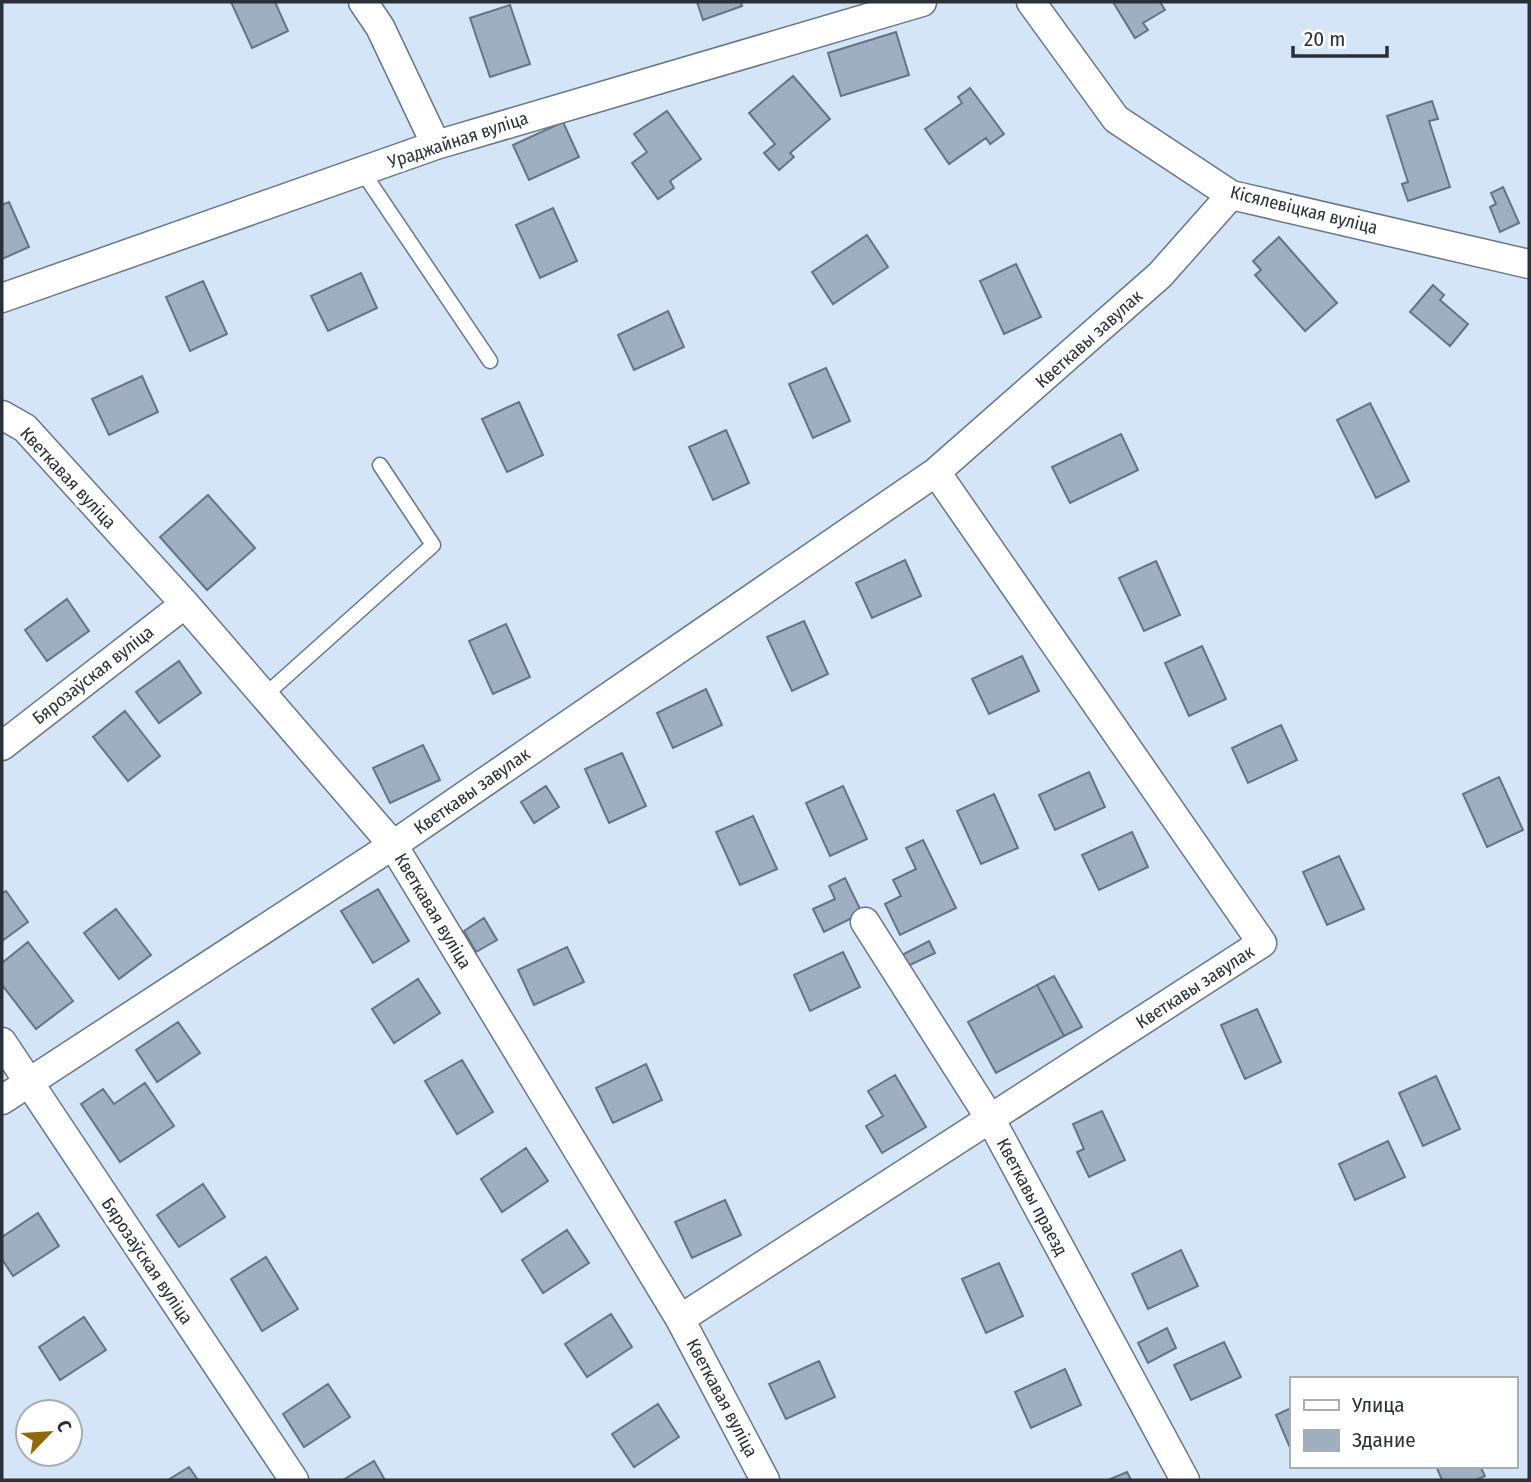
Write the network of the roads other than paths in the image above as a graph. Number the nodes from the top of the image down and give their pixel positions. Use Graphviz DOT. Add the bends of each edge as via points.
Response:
graph roads {
  1 [pos="363,2"];
  2 [pos="922,2"];
  3 [pos="1031,2"];
  4 [pos="436,145"];
  5 [pos="362,171"];
  6 [pos="1231,195"];
  7 [pos="1529,264"];
  8 [pos="4,301"];
  9 [pos="490,362"];
  10 [pos="2,392"];
  11 [pos="13,422"];
  12 [pos="380,465"];
  13 [pos="936,472"];
  14 [pos="184,604"];
  15 [pos="264,696"];
  16 [pos="2,746"];
  17 [pos="393,845"];
  18 [pos="865,922"];
  19 [pos="2,1042"];
  20 [pos="29,1083"];
  21 [pos="2,1100"];
  22 [pos="991,1120"];
  23 [pos="680,1319"];
  24 [pos="294,1480"];
  25 [pos="765,1480"];
  26 [pos="1185,1480"];
  1 -- 4 [label="street" via="380,27"];
  2 -- 4 [label="street, Ураджайная вуліца"];
  3 -- 6 [label="street, Кісялевіцкая вуліца" via="1116,119"];
  4 -- 5 [label="street, Ураджайная вуліца"];
  5 -- 8 [label="street, Ураджайная вуліца"];
  5 -- 9 [label="lane"];
  6 -- 7 [label="street, Кісялевіцкая вуліца"];
  6 -- 13 [label="street, Кветкавы завулак" via="1160,275"];
  10 -- 11 [label="street, Кветкавая вуліца"];
  11 -- 14 [label="street, Кветкавая вуліца"];
  12 -- 15 [label="lane" via="433,545"];
  13 -- 17 [label="street, Кветкавы завулак"];
  13 -- 22 [label="street, Кветкавы завулак" via="1262,943"];
  14 -- 15 [label="street, Кветкавая вуліца"];
  14 -- 16 [label="street, Бярозаўская вуліца"];
  15 -- 17 [label="street, Кветкавая вуліца"];
  17 -- 20 [label="street, Кветкавы завулак"];
  17 -- 23 [label="street, Кветкавая вуліца"];
  18 -- 22 [label="street, Кветкавы праезд"];
  19 -- 20 [label="street, Бярозаўская вуліца"];
  20 -- 21 [label="street, Кветкавы завулак"];
  20 -- 24 [label="street, Бярозаўская вуліца"];
  22 -- 23 [label="street, Кветкавы завулак"];
  22 -- 26 [label="street, Кветкавы праезд"];
  23 -- 25 [label="street, Кветкавая вуліца"];
}
